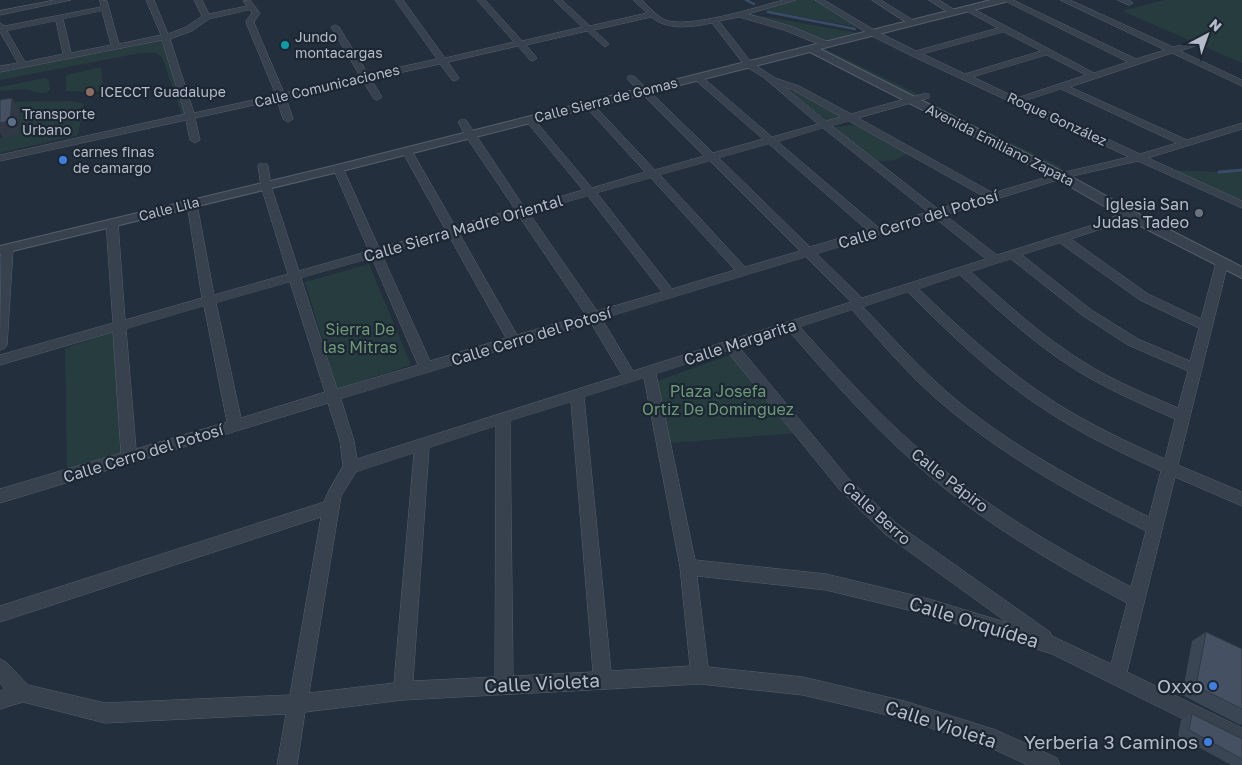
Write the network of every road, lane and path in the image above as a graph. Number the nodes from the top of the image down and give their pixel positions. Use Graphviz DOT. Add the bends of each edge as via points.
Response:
graph roads {
  1 [pos="67,0"];
  2 [pos="150,0"];
  3 [pos="198,0"];
  4 [pos="399,0"];
  5 [pos="481,0"];
  6 [pos="558,0"];
  7 [pos="637,0"];
  8 [pos="792,0"];
  9 [pos="820,0"];
  10 [pos="876,0"];
  11 [pos="933,0"];
  12 [pos="1007,0"];
  13 [pos="1064,0"];
  14 [pos="996,1"];
  15 [pos="104,4"];
  16 [pos="249,4"];
  17 [pos="967,9"];
  18 [pos="954,12"];
  19 [pos="0,13"];
  20 [pos="654,14"];
  21 [pos="738,14"];
  22 [pos="206,17"];
  23 [pos="59,18"];
  24 [pos="714,19"];
  25 [pos="756,19"];
  26 [pos="912,22"];
  27 [pos="2,27"];
  28 [pos="335,27"];
  29 [pos="587,28"];
  30 [pos="1005,29"];
  31 [pos="873,33"];
  32 [pos="166,37"];
  33 [pos="519,43"];
  34 [pos="605,44"];
  35 [pos="826,44"];
  36 [pos="1192,44"];
  37 [pos="115,46"];
  38 [pos="811,48"];
  39 [pos="1173,50"];
  40 [pos="1048,52"];
  41 [pos="915,54"];
  42 [pos="68,56"];
  43 [pos="533,58"];
  44 [pos="442,60"];
  45 [pos="1134,62"];
  46 [pos="748,64"];
  47 [pos="23,65"];
  48 [pos="0,68"];
  49 [pos="766,75"];
  50 [pos="1094,76"];
  51 [pos="697,77"];
  52 [pos="964,77"];
  53 [pos="365,78"];
  54 [pos="455,78"];
  55 [pos="631,78"];
  56 [pos="1242,83"];
  57 [pos="1063,86"];
  58 [pos="644,91"];
  59 [pos="281,96"];
  60 [pos="377,96"];
  61 [pos="926,96"];
  62 [pos="912,100"];
  63 [pos="1016,101"];
  64 [pos="589,105"];
  65 [pos="190,117"];
  66 [pos="849,118"];
  67 [pos="288,119"];
  68 [pos="530,120"];
  69 [pos="463,122"];
  70 [pos="825,125"];
  71 [pos="1242,126"];
  72 [pos="470,135"];
  73 [pos="195,140"];
  74 [pos="771,140"];
  75 [pos="1186,143"];
  76 [pos="407,151"];
  77 [pos="712,157"];
  78 [pos="0,158"];
  79 [pos="1140,158"];
  80 [pos="263,166"];
  81 [pos="338,168"];
  82 [pos="1077,172"];
  83 [pos="653,174"];
  84 [pos="1061,176"];
  85 [pos="266,186"];
  86 [pos="590,192"];
  87 [pos="992,197"];
  88 [pos="192,204"];
  89 [pos="1242,206"];
  90 [pos="523,211"];
  91 [pos="937,213"];
  92 [pos="1128,214"];
  93 [pos="112,223"];
  94 [pos="452,232"];
  95 [pos="876,232"];
  96 [pos="1061,238"];
  97 [pos="4,250"];
  98 [pos="810,252"];
  99 [pos="376,253"];
  100 [pos="1013,254"];
  101 [pos="994,259"];
  102 [pos="1242,261"];
  103 [pos="1222,263"];
  104 [pos="962,270"];
  105 [pos="742,272"];
  106 [pos="1242,273"];
  107 [pos="295,276"];
  108 [pos="910,287"];
  109 [pos="2,294"];
  110 [pos="670,294"];
  111 [pos="209,301"];
  112 [pos="857,304"];
  113 [pos="594,317"];
  114 [pos="120,326"];
  115 [pos="792,326"];
  116 [pos="1206,326"];
  117 [pos="514,341"];
  118 [pos="0,344"];
  119 [pos="730,346"];
  120 [pos="0,360"];
  121 [pos="426,368"];
  122 [pos="1195,369"];
  123 [pos="649,371"];
  124 [pos="630,377"];
  125 [pos="577,394"];
  126 [pos="333,396"];
  127 [pos="1183,416"];
  128 [pos="503,418"];
  129 [pos="235,425"];
  130 [pos="422,445"];
  131 [pos="129,457"];
  132 [pos="351,467"];
  133 [pos="1170,468"];
  134 [pos="0,496"];
  135 [pos="1242,499"];
  136 [pos="331,507"];
  137 [pos="1154,528"];
  138 [pos="688,567"];
  139 [pos="1136,599"];
  140 [pos="0,614"];
  141 [pos="1055,646"];
  142 [pos="0,668"];
  143 [pos="700,675"];
  144 [pos="1117,675"];
  145 [pos="603,679"];
  146 [pos="504,685"];
  147 [pos="403,691"];
  148 [pos="23,693"];
  149 [pos="0,700"];
  150 [pos="298,704"];
  151 [pos="1242,738"];
  152 [pos="287,765"];
  153 [pos="1050,765"];
  1 -- 19 [label="street"];
  2 -- 32 [label="street"];
  3 -- 22 [label="street"];
  4 -- 44 [label="street"];
  5 -- 33 [label="street"];
  6 -- 29 [label="street"];
  7 -- 20 [label="street"];
  8 -- 21 [label="street"];
  9 -- 31 [label="street, Roque González"];
  10 -- 26 [label="street"];
  11 -- 18 [label="street"];
  12 -- 45 [label="street"];
  13 -- 39 [label="street"];
  14 -- 17 [label="street, Calle Sierra de Gomas"];
  15 -- 23 [label="street"];
  15 -- 37 [label="street"];
  16 -- 22 [label="street"];
  16 -- 59 [label="street" via="256,15 250,21 251,25"];
  17 -- 18 [label="street, Calle Sierra de Gomas"];
  17 -- 30 [label="street"];
  18 -- 26 [label="street, Calle Sierra de Gomas"];
  20 -- 24 [label="street" via="659,20 673,24"];
  20 -- 29 [label="street, Calle Comunicaciones"];
  21 -- 24 [label="street"];
  21 -- 25 [label="street, Avenida Emiliano Zapata"];
  22 -- 32 [label="street" via="189,29"];
  23 -- 27 [label="street"];
  23 -- 42 [label="street"];
  24 -- 46 [label="street"];
  25 -- 35 [label="street, Avenida Emiliano Zapata"];
  25 -- 38 [label="street, Avenida Emiliano Zapata"];
  26 -- 31 [label="street, Calle Sierra de Gomas"];
  27 -- 47 [label="street"];
  28 -- 53 [label="street"];
  29 -- 33 [label="street, Calle Comunicaciones"];
  29 -- 34 [label="street"];
  30 -- 40 [label="street"];
  30 -- 41 [label="street"];
  31 -- 35 [label="street, Calle Sierra de Gomas"];
  31 -- 41 [label="street, Roque González"];
  32 -- 37 [label="street"];
  32 -- 65 [label="street"];
  33 -- 43 [label="street"];
  33 -- 44 [label="street, Calle Comunicaciones"];
  35 -- 38 [label="street, Calle Sierra de Gomas"];
  35 -- 61 [label="street, Avenida Emiliano Zapata"];
  36 -- 39 [label="street"];
  37 -- 42 [label="street"];
  38 -- 46 [label="street, Calle Sierra de Gomas"];
  38 -- 62 [label="street, Avenida Emiliano Zapata"];
  39 -- 45 [label="street"];
  39 -- 56 [label="street"];
  40 -- 50 [label="street"];
  40 -- 52 [label="street"];
  41 -- 52 [label="street, Roque González"];
  42 -- 47 [label="street"];
  44 -- 53 [label="street, Calle Comunicaciones"];
  44 -- 54 [label="street"];
  45 -- 50 [label="street"];
  46 -- 49 [label="street"];
  46 -- 51 [label="street, Calle Sierra de Gomas"];
  47 -- 48 [label="street"];
  49 -- 66 [label="street"];
  49 -- 70 [label="street"];
  50 -- 57 [label="street"];
  51 -- 58 [label="street, Calle Sierra de Gomas"];
  51 -- 74 [label="street"];
  52 -- 63 [label="street, Roque González"];
  53 -- 59 [label="street, Calle Comunicaciones"];
  53 -- 60 [label="street"];
  55 -- 58 [label="street"];
  57 -- 63 [label="street"];
  57 -- 75 [label="street"];
  58 -- 64 [label="street, Calle Sierra de Gomas"];
  58 -- 77 [label="street"];
  59 -- 65 [label="street, Calle Comunicaciones"];
  59 -- 67 [label="street"];
  61 -- 62 [label="street, Calle Sierra Madre Oriental"];
  61 -- 82 [label="street, Avenida Emiliano Zapata"];
  62 -- 66 [label="street, Calle Sierra Madre Oriental"];
  62 -- 84 [label="street, Avenida Emiliano Zapata"];
  63 -- 79 [label="street, Roque González"];
  64 -- 68 [label="street, Calle Sierra de Gomas"];
  64 -- 83 [label="street"];
  65 -- 73 [label="street"];
  65 -- 78 [label="street, Calle Comunicaciones"];
  66 -- 70 [label="street, Calle Sierra Madre Oriental"];
  66 -- 87 [label="street"];
  68 -- 72 [label="street, Calle Sierra de Gomas"];
  68 -- 86 [label="street"];
  69 -- 72 [label="street"];
  70 -- 74 [label="street, Calle Sierra Madre Oriental"];
  70 -- 91 [label="street"];
  71 -- 75 [label="street"];
  72 -- 76 [label="street, Calle Sierra de Gomas"];
  72 -- 90 [label="street"];
  74 -- 77 [label="street, Calle Sierra Madre Oriental"];
  74 -- 95 [label="street"];
  75 -- 79 [label="street"];
  76 -- 81 [label="street, Calle Sierra de Gomas"];
  76 -- 94 [label="street"];
  77 -- 83 [label="street, Calle Sierra Madre Oriental"];
  77 -- 98 [label="street"];
  79 -- 82 [label="street"];
  79 -- 89 [label="street, Roque González"];
  80 -- 85 [label="street"];
  81 -- 85 [label="street, Calle Lila"];
  81 -- 99 [label="street"];
  82 -- 84 [label="street"];
  82 -- 102 [label="street, Avenida Emiliano Zapata" via="1175,229"];
  83 -- 86 [label="street, Calle Sierra Madre Oriental"];
  83 -- 105 [label="street"];
  84 -- 87 [label="street, Calle Cerro del Potosí"];
  84 -- 92 [label="street, Avenida Emiliano Zapata"];
  85 -- 88 [label="street, Calle Lila"];
  85 -- 107 [label="street"];
  86 -- 90 [label="street, Calle Sierra Madre Oriental"];
  86 -- 110 [label="street"];
  87 -- 91 [label="street, Calle Cerro del Potosí"];
  88 -- 93 [label="street, Calle Lila"];
  88 -- 111 [label="street"];
  90 -- 94 [label="street, Calle Sierra Madre Oriental"];
  90 -- 113 [label="street"];
  91 -- 95 [label="street, Calle Cerro del Potosí"];
  91 -- 101 [label="street"];
  92 -- 96 [label="street, Calle Margarita"];
  92 -- 103 [label="street, Avenida Emiliano Zapata"];
  93 -- 97 [label="street, Calle Lila"];
  93 -- 114 [label="street"];
  94 -- 99 [label="street, Calle Sierra Madre Oriental"];
  94 -- 117 [label="street"];
  95 -- 98 [label="street, Calle Cerro del Potosí"];
  96 -- 100 [label="street, Calle Margarita"];
  96 -- 116 [label="street" via="1144,297"];
  97 -- 109 [label="street"];
  98 -- 105 [label="street, Calle Cerro del Potosí"];
  98 -- 112 [label="street"];
  99 -- 107 [label="street, Calle Sierra Madre Oriental"];
  99 -- 121 [label="street"];
  100 -- 101 [label="street, Calle Margarita"];
  100 -- 122 [label="street" via="1086,312 1133,342"];
  101 -- 104 [label="street, Calle Margarita"];
  103 -- 106 [label="street, Avenida Emiliano Zapata"];
  103 -- 116 [label="street"];
  104 -- 108 [label="street, Calle Margarita"];
  104 -- 127 [label="street" via="1027,328 1080,365"];
  105 -- 110 [label="street, Calle Cerro del Potosí"];
  107 -- 111 [label="street, Calle Sierra Madre Oriental"];
  107 -- 126 [label="street"];
  108 -- 112 [label="street, Calle Margarita"];
  108 -- 133 [label="street" via="958,335 1026,389 1105,438"];
  109 -- 118 [label="street"];
  110 -- 113 [label="street, Calle Cerro del Potosí"];
  111 -- 114 [label="street, Calle Sierra Madre Oriental"];
  111 -- 129 [label="street"];
  112 -- 115 [label="street, Calle Margarita"];
  112 -- 137 [label="street" via="933,387 1010,448 1065,482"];
  113 -- 117 [label="street, Calle Cerro del Potosí"];
  113 -- 124 [label="street"];
  114 -- 120 [label="street, Calle Sierra Madre Oriental"];
  114 -- 131 [label="street"];
  115 -- 119 [label="street, Calle Margarita"];
  115 -- 139 [label="street, Calle Pápiro" via="872,415 958,491 1034,542"];
  116 -- 122 [label="street"];
  117 -- 121 [label="street, Calle Cerro del Potosí"];
  119 -- 123 [label="street, Calle Margarita"];
  119 -- 141 [label="street, Calle Berro" via="844,484 891,529"];
  121 -- 126 [label="street, Calle Cerro del Potosí"];
  122 -- 127 [label="street"];
  123 -- 124 [label="street, Calle Margarita"];
  123 -- 138 [label="street"];
  124 -- 125 [label="street, Calle Margarita"];
  125 -- 128 [label="street, Calle Margarita"];
  125 -- 145 [label="street"];
  126 -- 129 [label="street, Calle Cerro del Potosí"];
  126 -- 132 [label="street" via="347,440"];
  127 -- 133 [label="street"];
  128 -- 130 [label="street, Calle Margarita"];
  128 -- 146 [label="street"];
  129 -- 131 [label="street, Calle Cerro del Potosí"];
  130 -- 132 [label="street, Calle Margarita"];
  130 -- 147 [label="street"];
  131 -- 134 [label="street, Calle Cerro del Potosí"];
  132 -- 136 [label="street" via="334,495"];
  133 -- 135 [label="street"];
  133 -- 137 [label="street"];
  136 -- 140 [label="street"];
  136 -- 150 [label="street"];
  137 -- 139 [label="street"];
  138 -- 141 [label="street, Calle Orquídea" via="826,582 929,607"];
  138 -- 143 [label="street"];
  139 -- 144 [label="street"];
  141 -- 144 [label="street, Calle Orquídea"];
  142 -- 148 [label="street"];
  143 -- 145 [label="street, Calle Violeta"];
  143 -- 153 [label="street, Calle Violeta" via="803,686 904,710 996,740"];
  144 -- 151 [label="street, Calle Orquídea"];
  145 -- 146 [label="street, Calle Violeta"];
  146 -- 147 [label="street, Calle Violeta"];
  147 -- 150 [label="street, Calle Violeta"];
  148 -- 149 [label="street"];
  148 -- 150 [label="street, Calle Violeta" via="105,713"];
  150 -- 152 [label="street"];
}
